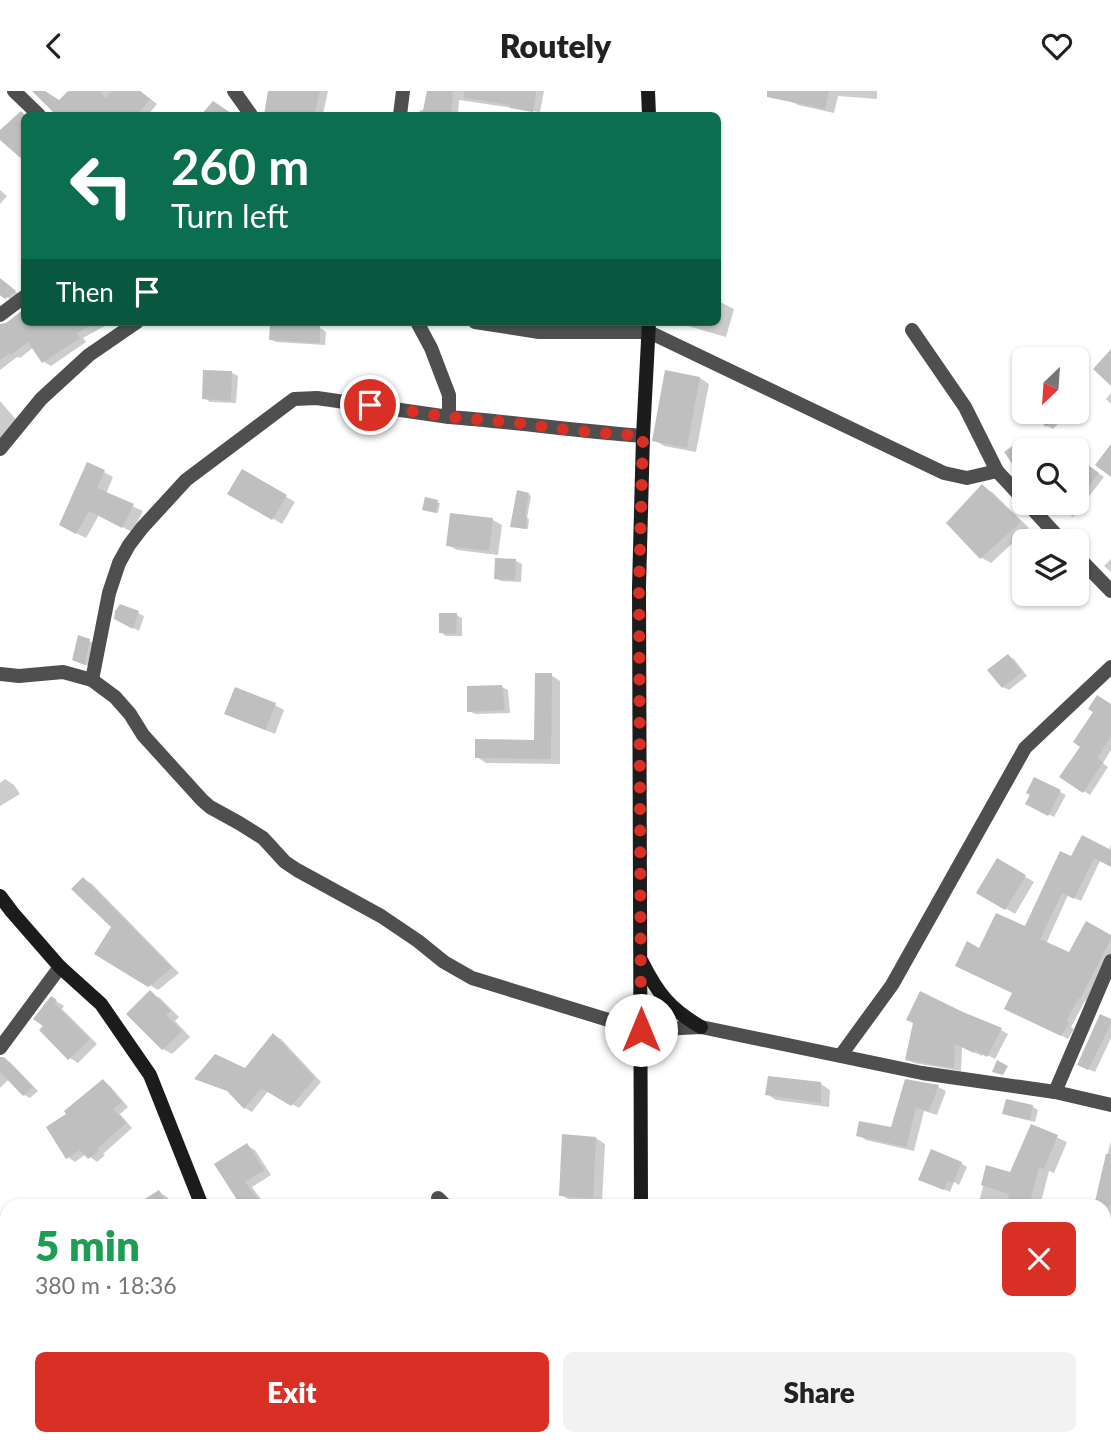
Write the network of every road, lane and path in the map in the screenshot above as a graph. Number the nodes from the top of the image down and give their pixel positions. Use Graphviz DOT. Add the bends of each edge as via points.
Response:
graph roads {
  1 [pos="13,91"];
  2 [pos="233,91"];
  3 [pos="402,91"];
  4 [pos="648,91"];
  5 [pos="36,112"];
  6 [pos="249,112"];
  7 [pos="400,112"];
  8 [pos="649,112"];
  9 [pos="21,298"];
  10 [pos="0,315"];
  11 [pos="131,326"];
  12 [pos="419,326"];
  13 [pos="501,326"];
  14 [pos="649,327"];
  15 [pos="912,330"];
  16 [pos="449,417"];
  17 [pos="643,436"];
  18 [pos="0,449"];
  19 [pos="997,471"];
  20 [pos="1012,487"];
  21 [pos="1038,515"];
  22 [pos="1051,529"];
  23 [pos="1089,568"];
  24 [pos="1111,591"];
  25 [pos="1111,667"];
  26 [pos="0,674"];
  27 [pos="92,680"];
  28 [pos="0,896"];
  29 [pos="641,959"];
  30 [pos="1111,961"];
  31 [pos="60,967"];
  32 [pos="701,1027"];
  33 [pos="641,1030"];
  34 [pos="0,1048"];
  35 [pos="841,1055"];
  36 [pos="1055,1092"];
  37 [pos="1111,1105"];
  38 [pos="199,1199"];
  39 [pos="641,1199"];
  1 -- 5 [label="street"];
  2 -- 6 [label="street"];
  3 -- 7 [label="street"];
  4 -- 8 [label="street"];
  9 -- 10 [label="street"];
  11 -- 18 [label="street" via="89,355 41,399"];
  12 -- 16 [label="street" via="449,395"];
  13 -- 14 [label="street" via="539,332"];
  14 -- 17 [label="street"];
  14 -- 19 [label="street" via="944,473 967,478"];
  15 -- 19 [label="street" via="965,407"];
  16 -- 17 [label="street"];
  16 -- 27 [label="street" via="317,397 294,400 283,407 186,479 129,545 109,593"];
  17 -- 29 [label="street"];
  19 -- 20 [label="street"];
  21 -- 22 [label="street"];
  23 -- 24 [label="street"];
  25 -- 35 [label="street" via="1025,748 892,985"];
  26 -- 27 [label="street" via="63,672"];
  27 -- 33 [label="street" via="115,697 149,743 202,800 263,838 297,870 380,916 472,978"];
  28 -- 31 [label="street"];
  29 -- 32 [label="street" via="663,997"];
  29 -- 33 [label="street"];
  30 -- 36 [label="street"];
  31 -- 34 [label="street"];
  31 -- 38 [label="street" via="101,1004 150,1075"];
  32 -- 33 [label="street"];
  32 -- 35 [label="street"];
  33 -- 39 [label="street"];
  35 -- 36 [label="street" via="922,1073"];
  36 -- 37 [label="street"];
}
